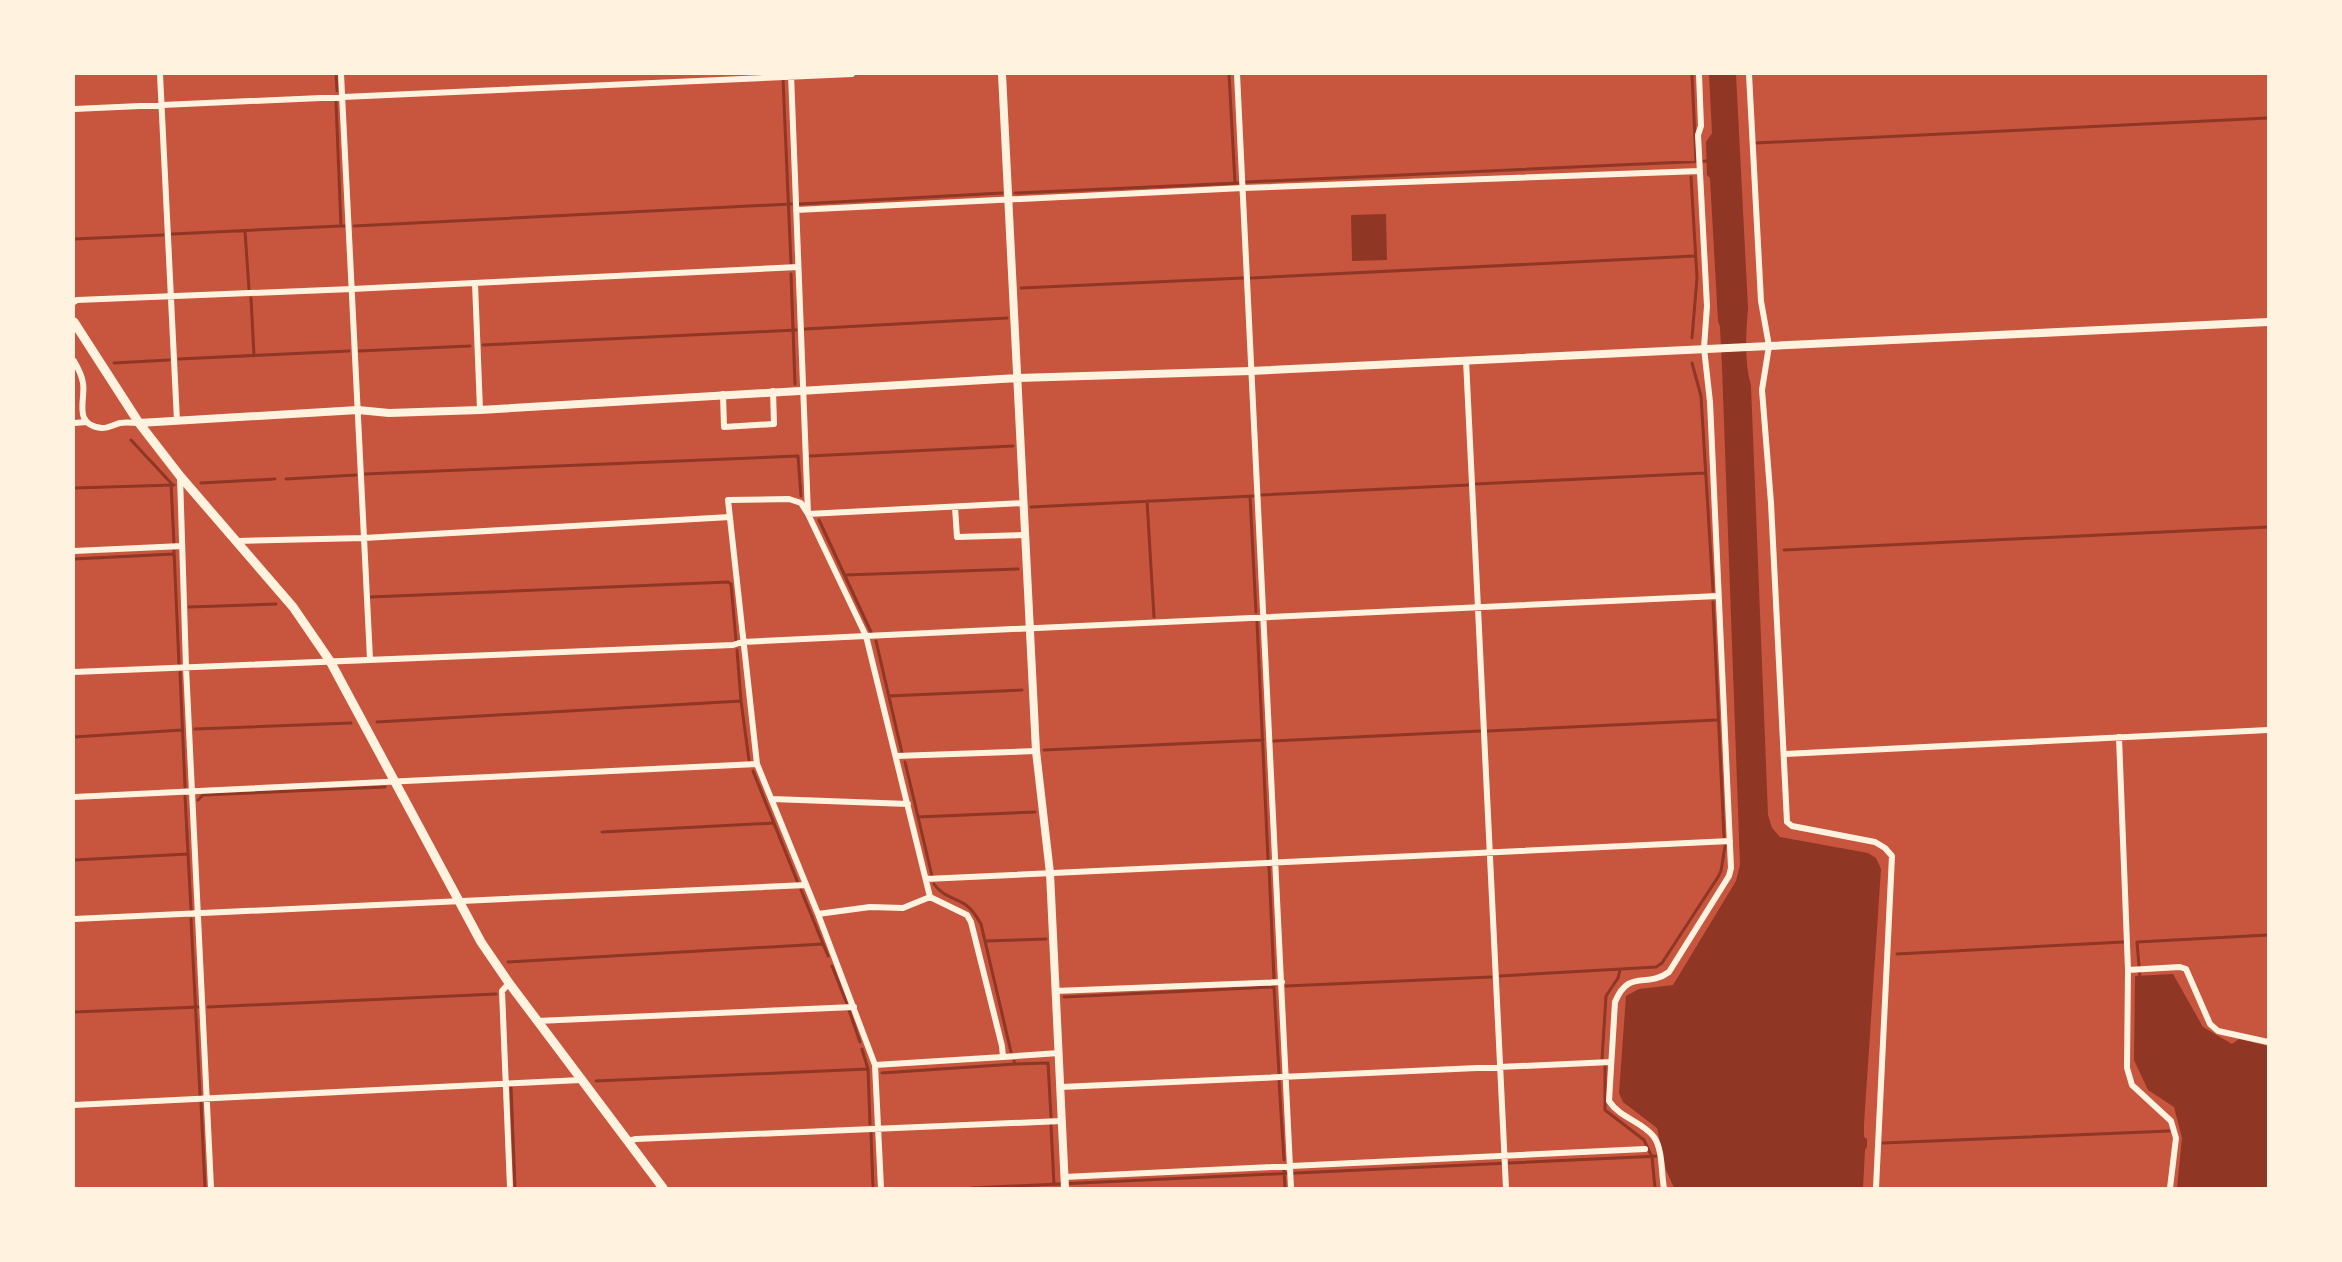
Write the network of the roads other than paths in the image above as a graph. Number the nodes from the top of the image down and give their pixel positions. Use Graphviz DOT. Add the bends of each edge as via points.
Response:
graph roads {
  1 [pos="160,74"];
  2 [pos="341,74"];
  3 [pos="852,74"];
  4 [pos="1002,74"];
  5 [pos="1237,74"];
  6 [pos="1699,74"];
  7 [pos="1749,74"];
  8 [pos="791,75"];
  9 [pos="342,96"];
  10 [pos="162,105"];
  11 [pos="74,109"];
  12 [pos="1700,169"];
  13 [pos="1243,188"];
  14 [pos="1009,200"];
  15 [pos="796,210"];
  16 [pos="798,267"];
  17 [pos="475,283"];
  18 [pos="351,289"];
  19 [pos="172,296"];
  20 [pos="74,302"];
  21 [pos="74,322"];
  22 [pos="2268,322"];
  23 [pos="1769,345"];
  24 [pos="1707,348"];
  25 [pos="1466,360"];
  26 [pos="74,361"];
  27 [pos="1251,370"];
  28 [pos="1018,378"];
  29 [pos="802,390"];
  30 [pos="773,391"];
  31 [pos="723,394"];
  32 [pos="358,410"];
  33 [pos="480,410"];
  34 [pos="177,421"];
  35 [pos="87,422"];
  36 [pos="74,423"];
  37 [pos="139,423"];
  38 [pos="180,476"];
  39 [pos="1024,503"];
  40 [pos="955,507"];
  41 [pos="808,514"];
  42 [pos="730,517"];
  43 [pos="1026,535"];
  44 [pos="364,538"];
  45 [pos="237,541"];
  46 [pos="182,546"];
  47 [pos="74,551"];
  48 [pos="1718,596"];
  49 [pos="1478,607"];
  50 [pos="1263,616"];
  51 [pos="1030,628"];
  52 [pos="866,636"];
  53 [pos="742,642"];
  54 [pos="370,659"];
  55 [pos="330,661"];
  56 [pos="186,667"];
  57 [pos="74,672"];
  58 [pos="2268,730"];
  59 [pos="2119,737"];
  60 [pos="1036,751"];
  61 [pos="1785,754"];
  62 [pos="896,756"];
  63 [pos="757,764"];
  64 [pos="395,782"];
  65 [pos="192,791"];
  66 [pos="74,796"];
  67 [pos="772,800"];
  68 [pos="908,804"];
  69 [pos="1730,841"];
  70 [pos="1490,852"];
  71 [pos="1275,862"];
  72 [pos="1050,873"];
  73 [pos="926,879"];
  74 [pos="806,885"];
  75 [pos="930,897"];
  76 [pos="458,902"];
  77 [pos="199,914"];
  78 [pos="818,914"];
  79 [pos="74,919"];
  80 [pos="2130,970"];
  81 [pos="1282,982"];
  82 [pos="509,983"];
  83 [pos="1056,991"];
  84 [pos="854,1007"];
  85 [pos="537,1021"];
  86 [pos="2268,1042"];
  87 [pos="1059,1053"];
  88 [pos="1003,1057"];
  89 [pos="1611,1062"];
  90 [pos="875,1065"];
  91 [pos="1500,1066"];
  92 [pos="1286,1076"];
  93 [pos="581,1080"];
  94 [pos="505,1084"];
  95 [pos="1061,1087"];
  96 [pos="207,1098"];
  97 [pos="74,1105"];
  98 [pos="1062,1121"];
  99 [pos="878,1129"];
  100 [pos="627,1141"];
  101 [pos="1645,1149"];
  102 [pos="1504,1157"];
  103 [pos="1290,1167"];
  104 [pos="1065,1183"];
  105 [pos="211,1188"];
  106 [pos="510,1188"];
  107 [pos="663,1188"];
  108 [pos="880,1188"];
  109 [pos="1291,1188"];
  110 [pos="1506,1188"];
  111 [pos="1664,1188"];
  112 [pos="1876,1188"];
  113 [pos="2170,1188"];
  1 -- 10 [label="street"];
  2 -- 9 [label="street"];
  3 -- 8 [label="street"];
  4 -- 14 [label="street"];
  5 -- 13 [label="street"];
  6 -- 12 [label="street"];
  7 -- 23 [label="street" via="1761,301"];
  8 -- 9 [label="street"];
  8 -- 15 [label="street"];
  9 -- 10 [label="street"];
  9 -- 18 [label="street"];
  10 -- 11 [label="street"];
  10 -- 19 [label="street"];
  12 -- 13 [label="street"];
  12 -- 24 [label="street"];
  13 -- 14 [label="street"];
  13 -- 27 [label="street"];
  14 -- 15 [label="street"];
  14 -- 28 [label="street"];
  15 -- 16 [label="street"];
  16 -- 17 [label="street"];
  16 -- 29 [label="street"];
  17 -- 18 [label="street"];
  17 -- 33 [label="street"];
  18 -- 19 [label="street"];
  18 -- 32 [label="street"];
  19 -- 20 [label="street"];
  19 -- 34 [label="street"];
  21 -- 37 [label="main road"];
  22 -- 23 [label="street"];
  23 -- 24 [label="street"];
  23 -- 61 [label="street" via="1762,390"];
  24 -- 25 [label="street"];
  24 -- 48 [label="street"];
  25 -- 27 [label="street"];
  25 -- 49 [label="street"];
  26 -- 35 [label="street" via="84,384 81,409"];
  27 -- 28 [label="street"];
  27 -- 50 [label="street"];
  28 -- 29 [label="street"];
  28 -- 39 [label="street"];
  29 -- 30 [label="street"];
  29 -- 41 [label="street"];
  30 -- 31 [label="street"];
  30 -- 31 [label="street" via="774,424 754,426 724,427"];
  31 -- 33 [label="street"];
  32 -- 33 [label="street"];
  32 -- 34 [label="street"];
  32 -- 44 [label="street"];
  34 -- 37 [label="street"];
  35 -- 36 [label="street"];
  35 -- 37 [label="street" via="106,428"];
  37 -- 38 [label="main road"];
  38 -- 45 [label="main road"];
  38 -- 46 [label="street"];
  39 -- 40 [label="street"];
  39 -- 43 [label="street"];
  40 -- 41 [label="street"];
  40 -- 43 [label="street" via="957,537"];
  41 -- 42 [label="street" via="801,503 789,499 728,500"];
  41 -- 52 [label="street"];
  42 -- 44 [label="street"];
  42 -- 53 [label="street"];
  43 -- 51 [label="street"];
  44 -- 45 [label="street"];
  44 -- 54 [label="street"];
  45 -- 55 [label="main road" via="293,607"];
  46 -- 47 [label="street"];
  46 -- 56 [label="street"];
  48 -- 49 [label="street"];
  48 -- 69 [label="street"];
  49 -- 50 [label="street"];
  49 -- 70 [label="street"];
  50 -- 51 [label="street"];
  50 -- 71 [label="street"];
  51 -- 52 [label="street"];
  51 -- 60 [label="street"];
  52 -- 53 [label="street"];
  52 -- 62 [label="street"];
  53 -- 54 [label="street"];
  53 -- 63 [label="street"];
  54 -- 55 [label="street"];
  55 -- 56 [label="street"];
  55 -- 64 [label="main road"];
  56 -- 57 [label="street"];
  56 -- 65 [label="street"];
  58 -- 59 [label="street"];
  59 -- 61 [label="street"];
  59 -- 80 [label="street"];
  60 -- 62 [label="street"];
  60 -- 72 [label="street"];
  61 -- 112 [label="street" via="1788,822 1792,826 1875,842 1892,856"];
  62 -- 68 [label="street"];
  63 -- 64 [label="street"];
  63 -- 67 [label="street"];
  64 -- 65 [label="street"];
  64 -- 76 [label="main road"];
  65 -- 66 [label="street"];
  65 -- 77 [label="street"];
  67 -- 68 [label="street"];
  67 -- 74 [label="street"];
  68 -- 73 [label="street"];
  69 -- 70 [label="street"];
  69 -- 89 [label="street" via="1729,876 1669,972 1659,979 1633,981 1620,989 1615,1002"];
  70 -- 71 [label="street"];
  70 -- 91 [label="street"];
  71 -- 72 [label="street"];
  71 -- 81 [label="street"];
  72 -- 73 [label="street"];
  72 -- 83 [label="street"];
  73 -- 75 [label="street"];
  74 -- 76 [label="street"];
  74 -- 78 [label="street"];
  75 -- 78 [label="street" via="903,908 870,907"];
  75 -- 88 [label="street" via="967,915 971,922"];
  76 -- 77 [label="street"];
  76 -- 82 [label="main road"];
  77 -- 79 [label="street"];
  77 -- 96 [label="street"];
  78 -- 84 [label="street"];
  80 -- 86 [label="street" via="2186,969 2210,1024 2218,1031"];
  80 -- 113 [label="street" via="2127,1068 2132,1085 2171,1121 2176,1138"];
  81 -- 83 [label="street"];
  81 -- 92 [label="street"];
  82 -- 85 [label="main road"];
  82 -- 94 [label="street" via="502,991"];
  83 -- 87 [label="street"];
  84 -- 85 [label="street"];
  84 -- 90 [label="street"];
  85 -- 93 [label="main road"];
  87 -- 88 [label="street"];
  87 -- 95 [label="street"];
  88 -- 90 [label="street"];
  89 -- 91 [label="street"];
  89 -- 111 [label="street" via="1609,1101 1653,1136 1659,1149"];
  90 -- 99 [label="street"];
  91 -- 92 [label="street"];
  91 -- 102 [label="street"];
  92 -- 95 [label="street"];
  92 -- 103 [label="street"];
  93 -- 94 [label="street"];
  93 -- 100 [label="main road"];
  94 -- 96 [label="street"];
  94 -- 106 [label="street"];
  95 -- 98 [label="street"];
  96 -- 97 [label="street"];
  96 -- 105 [label="street"];
  98 -- 99 [label="street"];
  98 -- 104 [label="street"];
  99 -- 100 [label="street"];
  99 -- 108 [label="street"];
  100 -- 107 [label="main road"];
  101 -- 102 [label="street"];
  102 -- 103 [label="street"];
  102 -- 110 [label="street"];
  103 -- 104 [label="street"];
  103 -- 109 [label="street"];
}
